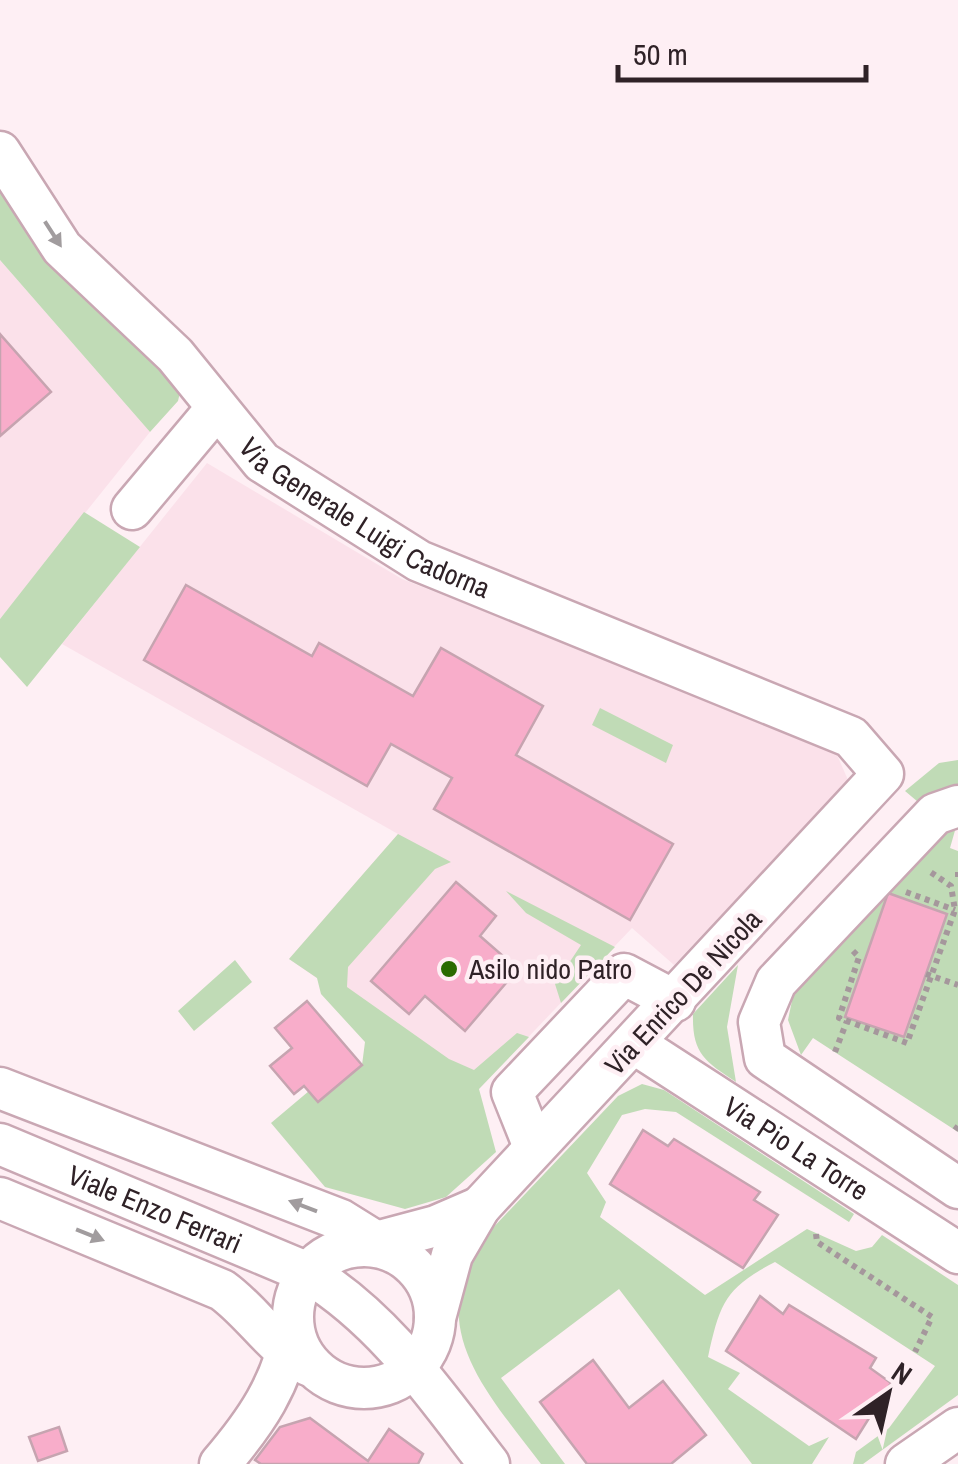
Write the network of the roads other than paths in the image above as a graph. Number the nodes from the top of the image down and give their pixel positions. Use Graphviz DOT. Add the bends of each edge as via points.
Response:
graph roads {
  1 [pos="0,152"];
  2 [pos="216,409"];
  3 [pos="132,509"];
  4 [pos="883,774"];
  5 [pos="958,806"];
  6 [pos="675,1001"];
  7 [pos="636,1044"];
  8 [pos="0,1088"];
  9 [pos="857,1120"];
  10 [pos="0,1144"];
  11 [pos="534,1147"];
  12 [pos="826,1167"];
  13 [pos="958,1188"];
  14 [pos="0,1198"];
  15 [pos="480,1207"];
  16 [pos="375,1246"];
  17 [pos="958,1253"];
  18 [pos="308,1273"];
  19 [pos="435,1318"];
  20 [pos="310,1357"];
  21 [pos="414,1369"];
  22 [pos="260,1418"];
  23 [pos="958,1428"];
  24 [pos="220,1464"];
  25 [pos="488,1464"];
  26 [pos="906,1464"];
  1 -- 2 [label="street, Via Generale Luigi Cadorna, one-way" via="62,248 175,355"];
  2 -- 3 [label="street"];
  2 -- 4 [label="street, Via Generale Luigi Cadorna" via="262,462 419,560 851,736"];
  4 -- 6 [label="street, Via Enrico De Nicola"];
  5 -- 9 [label="street" via="935,814 776,982 759,1022 765,1058"];
  6 -- 7 [label="street, Via Enrico De Nicola"];
  6 -- 11 [label="street" via="624,974 512,1092"];
  7 -- 11 [label="street, Via Enrico De Nicola"];
  7 -- 12 [label="street, Via Pio La Torre"];
  16 -- 8 [label="street, one-way" via="341,1220"];
  9 -- 12 [label="street"];
  9 -- 13 [label="street"];
  10 -- 18 [label="street, Viale Enzo Ferrari"];
  11 -- 15 [label="street, Via Enrico De Nicola"];
  12 -- 17 [label="street, Via Pio La Torre"];
  14 -- 20 [label="street, one-way" via="222,1290"];
  15 -- 16 [label="street"];
  15 -- 19 [label="street" via="452,1255"];
  16 -- 18 [label="street" via="340,1250"];
  16 -- 19 [label="street" via="423,1277"];
  18 -- 20 [label="street" via="296,1296"];
  18 -- 21 [label="street, Viale Enzo Ferrari" via="384,1331"];
  19 -- 21 [label="street" via="429,1346"];
  20 -- 21 [label="street" via="382,1386"];
  20 -- 22 [label="street"];
  20 -- 22 [label="street" via="290,1399"];
  21 -- 25 [label="street, Viale Enzo Ferrari"];
  22 -- 24 [label="street"];
  23 -- 26 [label="street"];
}
